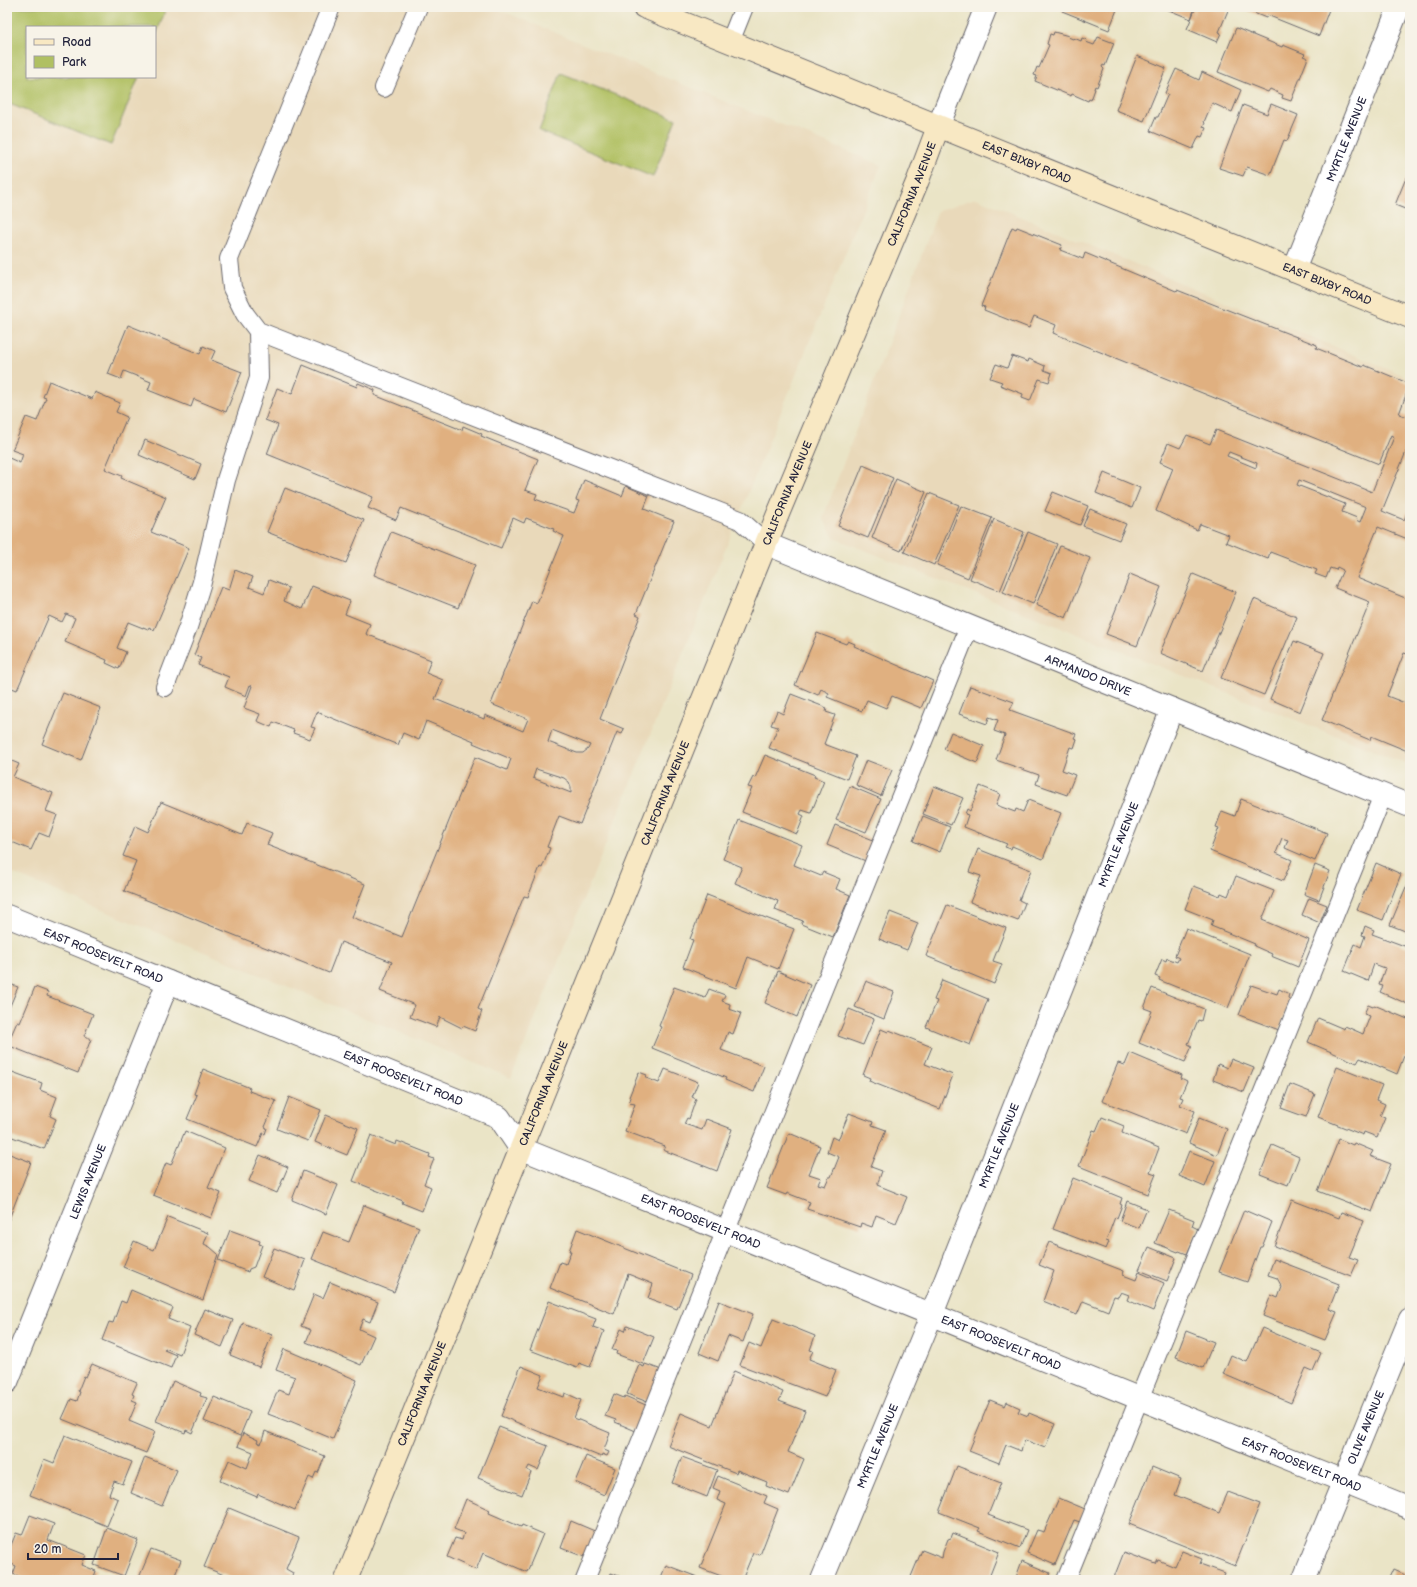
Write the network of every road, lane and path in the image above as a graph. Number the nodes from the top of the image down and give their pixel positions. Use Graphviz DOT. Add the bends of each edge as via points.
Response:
graph roads {
  1 [pos="331,7"];
  2 [pos="418,7"];
  3 [pos="644,7"];
  4 [pos="744,7"];
  5 [pos="986,7"];
  6 [pos="1399,7"];
  7 [pos="730,42"];
  8 [pos="384,88"];
  9 [pos="938,127"];
  10 [pos="1294,270"];
  11 [pos="1410,317"];
  12 [pos="258,331"];
  13 [pos="767,544"];
  14 [pos="969,627"];
  15 [pos="165,687"];
  16 [pos="1172,709"];
  17 [pos="1383,795"];
  18 [pos="1410,806"];
  19 [pos="7,916"];
  20 [pos="168,982"];
  21 [pos="520,1148"];
  22 [pos="726,1231"];
  23 [pos="932,1314"];
  24 [pos="1410,1319"];
  25 [pos="7,1382"];
  26 [pos="1139,1398"];
  27 [pos="1343,1481"];
  28 [pos="1410,1508"];
  29 [pos="346,1580"];
  30 [pos="585,1580"];
  31 [pos="822,1580"];
  32 [pos="1066,1580"];
  33 [pos="1303,1580"];
  1 -- 12 [label="lane" via="229,259 232,288 245,314"];
  2 -- 8 [label="lane"];
  3 -- 7 [label="street, EAST BIXBY ROAD"];
  4 -- 7 [label="lane"];
  5 -- 9 [label="street, CALIFORNIA AVENUE"];
  6 -- 10 [label="street, MYRTLE AVENUE"];
  7 -- 9 [label="street, EAST BIXBY ROAD"];
  9 -- 10 [label="street, EAST BIXBY ROAD"];
  9 -- 13 [label="street, CALIFORNIA AVENUE"];
  10 -- 11 [label="street, EAST BIXBY ROAD"];
  12 -- 13 [label="lane" via="740,520"];
  12 -- 15 [label="lane" via="259,378 226,480 202,582"];
  13 -- 14 [label="street, ARMANDO DRIVE"];
  13 -- 21 [label="street, CALIFORNIA AVENUE"];
  14 -- 16 [label="street, ARMANDO DRIVE"];
  14 -- 22 [label="lane"];
  16 -- 17 [label="street, ARMANDO DRIVE"];
  16 -- 23 [label="street, MYRTLE AVENUE"];
  17 -- 18 [label="street, ARMANDO DRIVE"];
  17 -- 26 [label="lane"];
  19 -- 20 [label="street, EAST ROOSEVELT ROAD"];
  20 -- 21 [label="street, EAST ROOSEVELT ROAD" via="499,1117"];
  20 -- 25 [label="street, LEWIS AVENUE"];
  21 -- 22 [label="street, EAST ROOSEVELT ROAD"];
  21 -- 29 [label="street, CALIFORNIA AVENUE"];
  22 -- 23 [label="street, EAST ROOSEVELT ROAD"];
  22 -- 30 [label="lane"];
  23 -- 26 [label="street, EAST ROOSEVELT ROAD"];
  23 -- 31 [label="street, MYRTLE AVENUE"];
  24 -- 27 [label="street, OLIVE AVENUE"];
  26 -- 27 [label="street, EAST ROOSEVELT ROAD"];
  26 -- 32 [label="lane"];
  27 -- 28 [label="street, EAST ROOSEVELT ROAD"];
  27 -- 33 [label="street, OLIVE AVENUE"];
}
